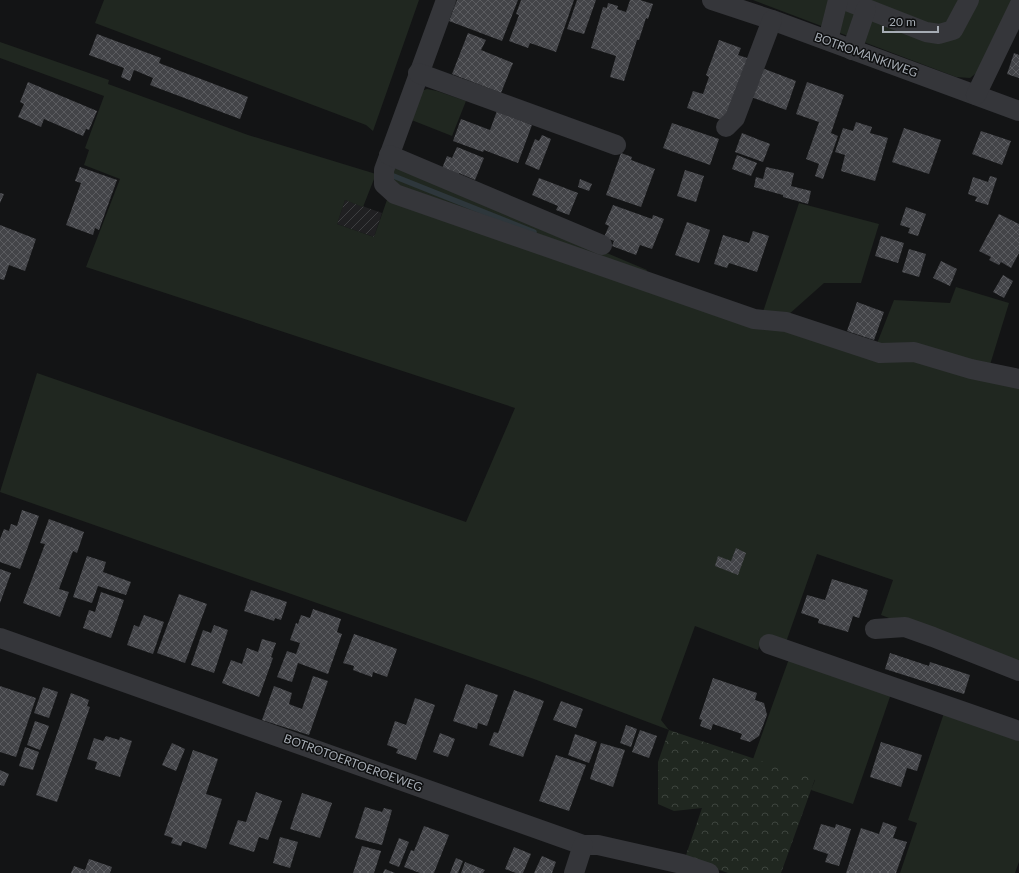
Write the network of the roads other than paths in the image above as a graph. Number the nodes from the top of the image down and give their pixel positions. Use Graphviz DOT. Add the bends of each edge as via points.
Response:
graph roads {
  1 [pos="446,0"];
  2 [pos="712,0"];
  3 [pos="838,0"];
  4 [pos="844,0"];
  5 [pos="969,0"];
  6 [pos="1019,6"];
  7 [pos="866,9"];
  8 [pos="772,20"];
  9 [pos="828,40"];
  10 [pos="852,50"];
  11 [pos="418,73"];
  12 [pos="976,95"];
  13 [pos="1019,111"];
  14 [pos="726,127"];
  15 [pos="616,145"];
  16 [pos="389,155"];
  17 [pos="602,245"];
  18 [pos="1019,379"];
  19 [pos="875,629"];
  20 [pos="0,638"];
  21 [pos="769,644"];
  22 [pos="1019,672"];
  23 [pos="1019,732"];
  24 [pos="583,845"];
  25 [pos="574,873"];
  26 [pos="709,873"];
  1 -- 11 [label="street"];
  2 -- 8 [label="street, BOTROMANKIWEG"];
  3 -- 9 [label="street"];
  4 -- 7 [label="street"];
  5 -- 7 [label="street" via="953,30 939,34 926,32"];
  6 -- 12 [label="street"];
  7 -- 10 [label="street"];
  8 -- 9 [label="street, BOTROMANKIWEG"];
  8 -- 14 [label="street" via="735,118"];
  9 -- 10 [label="street, BOTROMANKIWEG"];
  10 -- 12 [label="street, BOTROMANKIWEG"];
  11 -- 15 [label="street"];
  11 -- 16 [label="street"];
  12 -- 13 [label="street, BOTROMANKIWEG"];
  16 -- 17 [label="street"];
  16 -- 18 [label="street" via="384,170 384,184 394,194 754,319 786,322 880,352 914,352 971,369"];
  19 -- 22 [label="street" via="905,627"];
  20 -- 24 [label="street, BOTROTOERTOEROEWEG"];
  21 -- 23 [label="street"];
  24 -- 25 [label="street"];
  24 -- 26 [label="street, BOTROTOERTOEROEWEG" via="598,845 682,864"];
}
